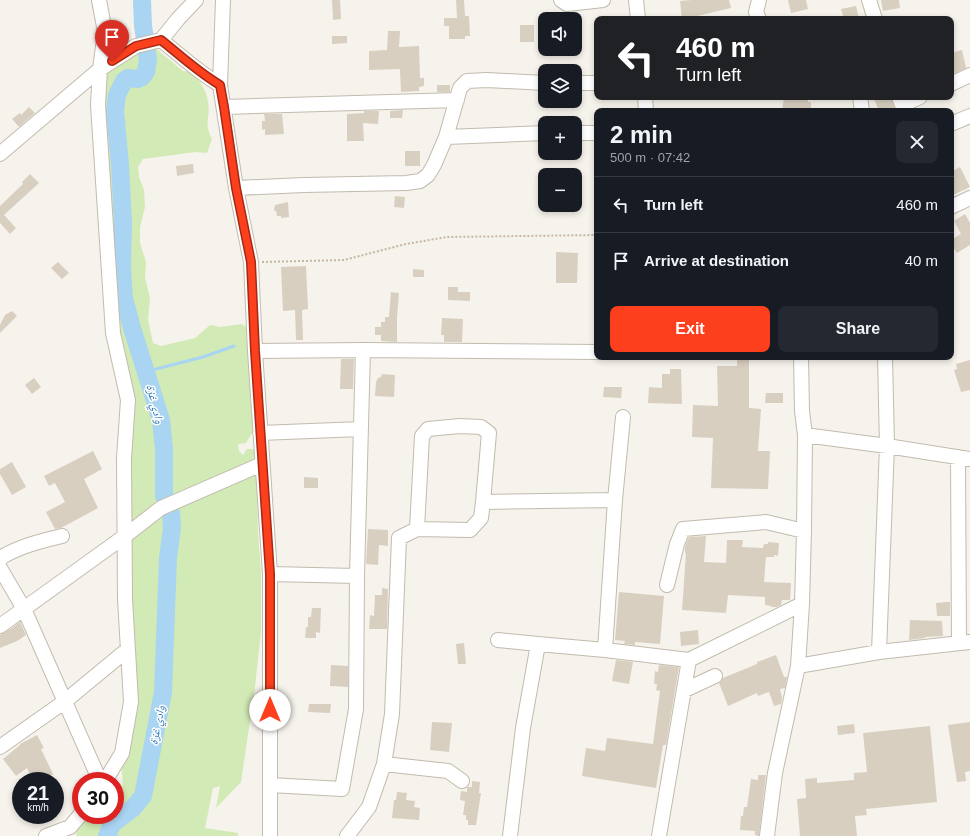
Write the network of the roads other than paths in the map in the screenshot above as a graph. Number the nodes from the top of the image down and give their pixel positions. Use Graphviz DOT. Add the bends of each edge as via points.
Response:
graph roads {
  1 [pos="99,0"];
  2 [pos="196,0"];
  3 [pos="223,0"];
  4 [pos="561,0"];
  5 [pos="604,0"];
  6 [pos="636,0"];
  7 [pos="759,0"];
  8 [pos="869,0"];
  9 [pos="638,16"];
  10 [pos="758,16"];
  11 [pos="874,16"];
  12 [pos="157,41"];
  13 [pos="100,69"];
  14 [pos="970,75"];
  15 [pos="538,82"];
  16 [pos="582,83"];
  17 [pos="594,83"];
  18 [pos="954,83"];
  19 [pos="220,85"];
  20 [pos="457,100"];
  21 [pos="900,100"];
  22 [pos="913,100"];
  23 [pos="224,107"];
  24 [pos="970,116"];
  25 [pos="954,123"];
  26 [pos="538,133"];
  27 [pos="582,133"];
  28 [pos="594,133"];
  29 [pos="446,137"];
  30 [pos="0,154"];
  31 [pos="236,188"];
  32 [pos="969,200"];
  33 [pos="954,206"];
  34 [pos="363,350"];
  35 [pos="255,351"];
  36 [pos="594,352"];
  37 [pos="801,360"];
  38 [pos="885,360"];
  39 [pos="624,417"];
  40 [pos="361,429"];
  41 [pos="260,433"];
  42 [pos="804,436"];
  43 [pos="887,446"];
  44 [pos="964,458"];
  45 [pos="262,464"];
  46 [pos="615,500"];
  47 [pos="483,502"];
  48 [pos="417,529"];
  49 [pos="804,531"];
  50 [pos="62,536"];
  51 [pos="125,536"];
  52 [pos="0,560"];
  53 [pos="0,568"];
  54 [pos="270,574"];
  55 [pos="357,576"];
  56 [pos="667,585"];
  57 [pos="802,604"];
  58 [pos="24,608"];
  59 [pos="0,626"];
  60 [pos="498,640"];
  61 [pos="965,643"];
  62 [pos="538,644"];
  63 [pos="127,650"];
  64 [pos="605,650"];
  65 [pos="879,652"];
  66 [pos="689,660"];
  67 [pos="798,666"];
  68 [pos="714,676"];
  69 [pos="685,690"];
  70 [pos="64,702"];
  71 [pos="0,747"];
  72 [pos="384,764"];
  73 [pos="96,772"];
  74 [pos="110,772"];
  75 [pos="462,781"];
  76 [pos="270,786"];
  77 [pos="73,824"];
  78 [pos="46,836"];
  79 [pos="270,836"];
  80 [pos="347,836"];
  81 [pos="510,836"];
  82 [pos="659,836"];
  83 [pos="767,836"];
  1 -- 13 [label="street" via="105,32"];
  2 -- 12 [label="street"];
  3 -- 19 [label="street"];
  4 -- 5 [label="street" via="567,4"];
  6 -- 9 [label="street"];
  7 -- 10 [label="street" via="756,12"];
  8 -- 11 [label="street"];
  12 -- 13 [label="street" via="136,46"];
  12 -- 19 [label="street"];
  13 -- 30 [label="street"];
  13 -- 51 [label="street" via="98,105 113,333 128,400 124,458"];
  14 -- 18 [label="street"];
  15 -- 20 [label="street" via="467,81 460,88"];
  16 -- 17 [label="street"];
  19 -- 23 [label="street"];
  20 -- 23 [label="street"];
  20 -- 29 [label="street"];
  21 -- 22 [label="street" via="902,105"];
  23 -- 31 [label="street"];
  24 -- 25 [label="street"];
  26 -- 29 [label="street"];
  27 -- 28 [label="street"];
  29 -- 31 [label="street" via="428,176 420,181"];
  31 -- 35 [label="street" via="251,262"];
  32 -- 33 [label="street"];
  34 -- 35 [label="street"];
  34 -- 36 [label="street"];
  34 -- 40 [label="street"];
  35 -- 41 [label="street"];
  37 -- 42 [label="street"];
  38 -- 43 [label="street"];
  39 -- 46 [label="street"];
  40 -- 41 [label="street"];
  40 -- 55 [label="street"];
  41 -- 45 [label="street"];
  42 -- 43 [label="street"];
  42 -- 49 [label="street"];
  43 -- 44 [label="street"];
  43 -- 65 [label="street"];
  44 -- 61 [label="street"];
  45 -- 51 [label="street" via="161,508"];
  45 -- 54 [label="street"];
  46 -- 47 [label="street"];
  46 -- 64 [label="street"];
  47 -- 48 [label="street" via="481,518 470,530"];
  47 -- 48 [label="street" via="489,434 481,427 428,429 422,436"];
  48 -- 72 [label="street" via="399,538 392,714"];
  49 -- 56 [label="street" via="766,522 684,529 677,544"];
  49 -- 57 [label="street"];
  50 -- 52 [label="street" via="27,544 6,554"];
  51 -- 58 [label="street"];
  51 -- 63 [label="street" via="124,599"];
  53 -- 58 [label="street"];
  54 -- 55 [label="street"];
  54 -- 76 [label="street"];
  55 -- 76 [label="street" via="356,709 342,789"];
  57 -- 66 [label="street"];
  57 -- 67 [label="street"];
  58 -- 59 [label="street"];
  58 -- 70 [label="street"];
  60 -- 62 [label="street"];
  61 -- 65 [label="street"];
  62 -- 64 [label="street"];
  62 -- 81 [label="street" via="523,728"];
  63 -- 70 [label="street"];
  63 -- 74 [label="street" via="131,702 122,753"];
  64 -- 66 [label="street"];
  65 -- 67 [label="street"];
  66 -- 69 [label="street"];
  67 -- 83 [label="street" via="775,773"];
  68 -- 69 [label="street"];
  69 -- 82 [label="street"];
  70 -- 71 [label="street"];
  70 -- 73 [label="street"];
  72 -- 75 [label="street" via="448,771"];
  72 -- 80 [label="street" via="369,807"];
  76 -- 79 [label="street"];
  77 -- 78 [label="street"];
}
